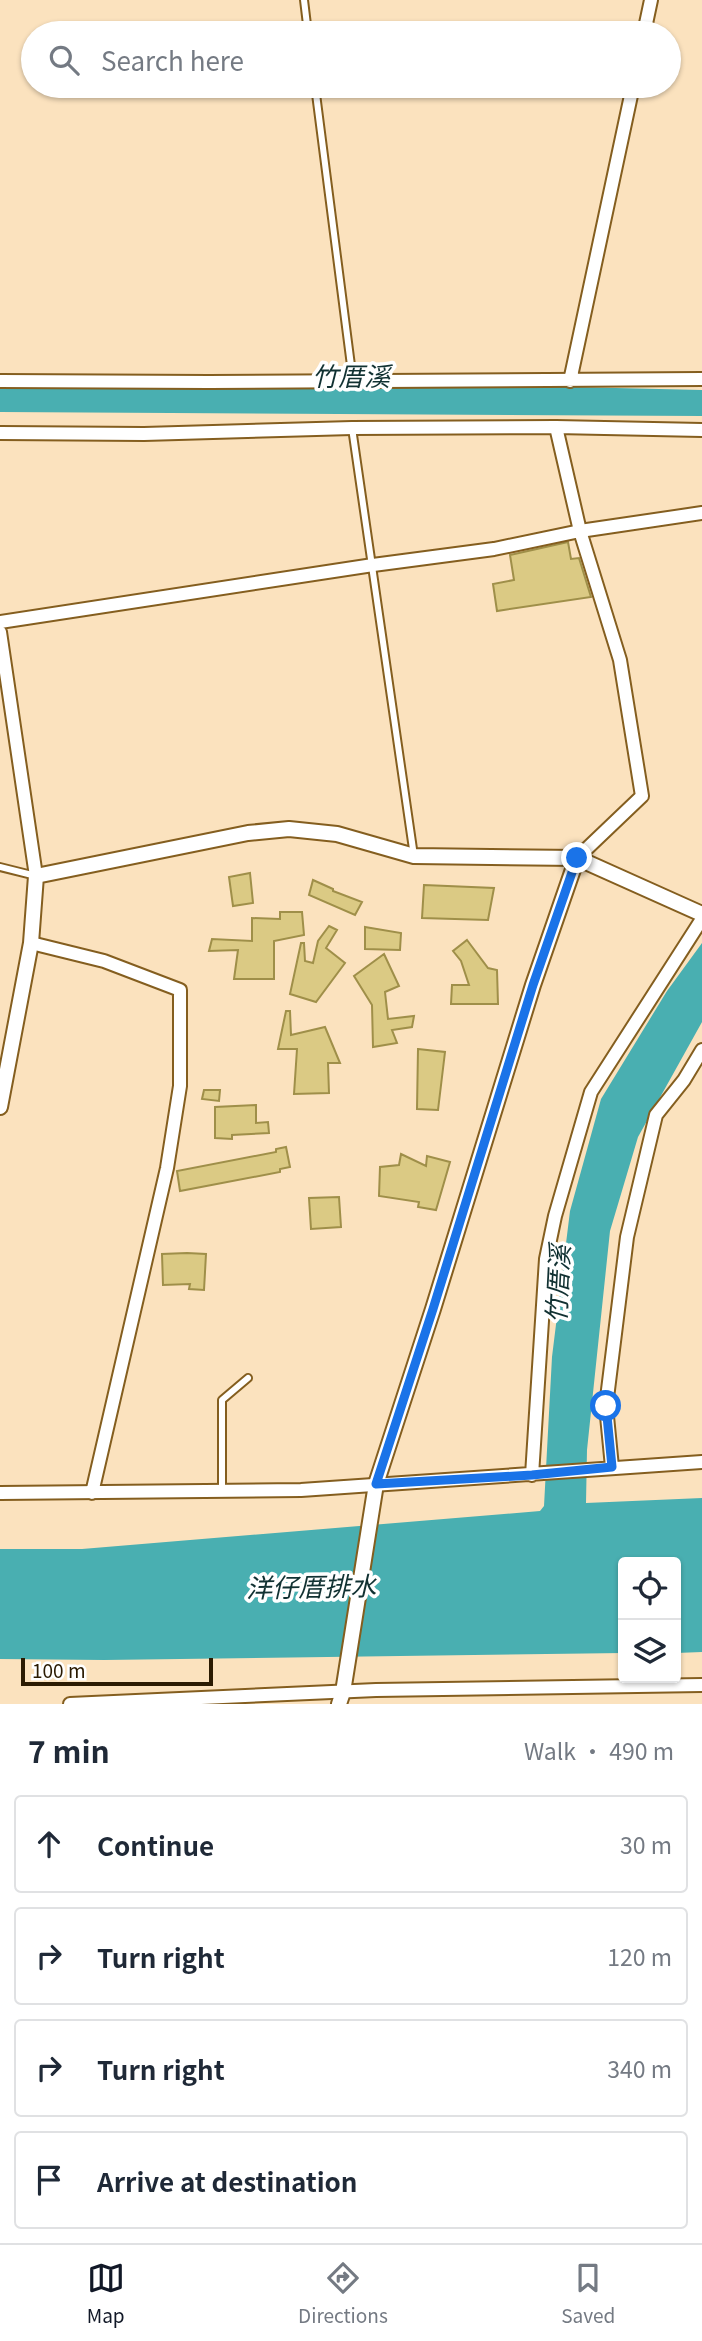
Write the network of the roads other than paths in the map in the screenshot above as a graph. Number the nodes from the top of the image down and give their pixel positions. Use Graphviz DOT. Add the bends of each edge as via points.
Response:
graph roads {
  1 [pos="303,0"];
  2 [pos="651,0"];
  3 [pos="306,21"];
  4 [pos="647,21"];
  5 [pos="317,98"];
  6 [pos="630,98"];
  7 [pos="702,379"];
  8 [pos="0,380"];
  9 [pos="353,381"];
  10 [pos="570,381"];
  11 [pos="352,428"];
  12 [pos="556,428"];
  13 [pos="702,430"];
  14 [pos="0,433"];
  15 [pos="702,513"];
  16 [pos="580,531"];
  17 [pos="373,565"];
  18 [pos="0,622"];
  19 [pos="0,632"];
  20 [pos="414,856"];
  21 [pos="577,858"];
  22 [pos="0,867"];
  23 [pos="36,876"];
  24 [pos="702,914"];
  25 [pos="702,919"];
  26 [pos="31,943"];
  27 [pos="702,1050"];
  28 [pos="0,1107"];
  29 [pos="247,1378"];
  30 [pos="702,1462"];
  31 [pos="612,1467"];
  32 [pos="532,1475"];
  33 [pos="376,1484"];
  34 [pos="222,1492"];
  35 [pos="0,1493"];
  36 [pos="92,1493"];
  37 [pos="702,1685"];
  38 [pos="341,1698"];
  39 [pos="70,1704"];
  1 -- 3 [label="lane"];
  2 -- 4 [label="street"];
  5 -- 9 [label="lane"];
  6 -- 10 [label="street"];
  7 -- 10 [label="street"];
  8 -- 9 [label="street"];
  9 -- 10 [label="street"];
  11 -- 12 [label="street"];
  11 -- 14 [label="street" via="144,435"];
  11 -- 17 [label="lane"];
  12 -- 13 [label="street"];
  12 -- 16 [label="street"];
  15 -- 16 [label="street"];
  16 -- 17 [label="street" via="494,549"];
  16 -- 21 [label="street" via="621,660 642,796"];
  17 -- 18 [label="street"];
  17 -- 20 [label="lane"];
  19 -- 23 [label="street"];
  20 -- 21 [label="street"];
  20 -- 23 [label="street" via="337,834 289,829 248,833"];
  21 -- 24 [label="street"];
  21 -- 33 [label="street"];
  22 -- 23 [label="lane"];
  23 -- 26 [label="street"];
  25 -- 32 [label="street" via="591,1092 546,1259"];
  26 -- 28 [label="street"];
  26 -- 36 [label="street" via="104,961 180,990 180,1086 167,1168"];
  27 -- 31 [label="street" via="656,1115 629,1225 606,1406"];
  29 -- 34 [label="lane" via="222,1400"];
  30 -- 31 [label="street"];
  31 -- 32 [label="street"];
  32 -- 33 [label="street"];
  33 -- 34 [label="street"];
  33 -- 38 [label="street"];
  34 -- 36 [label="street"];
  35 -- 36 [label="street"];
  37 -- 38 [label="street"];
  38 -- 39 [label="street"];
}
